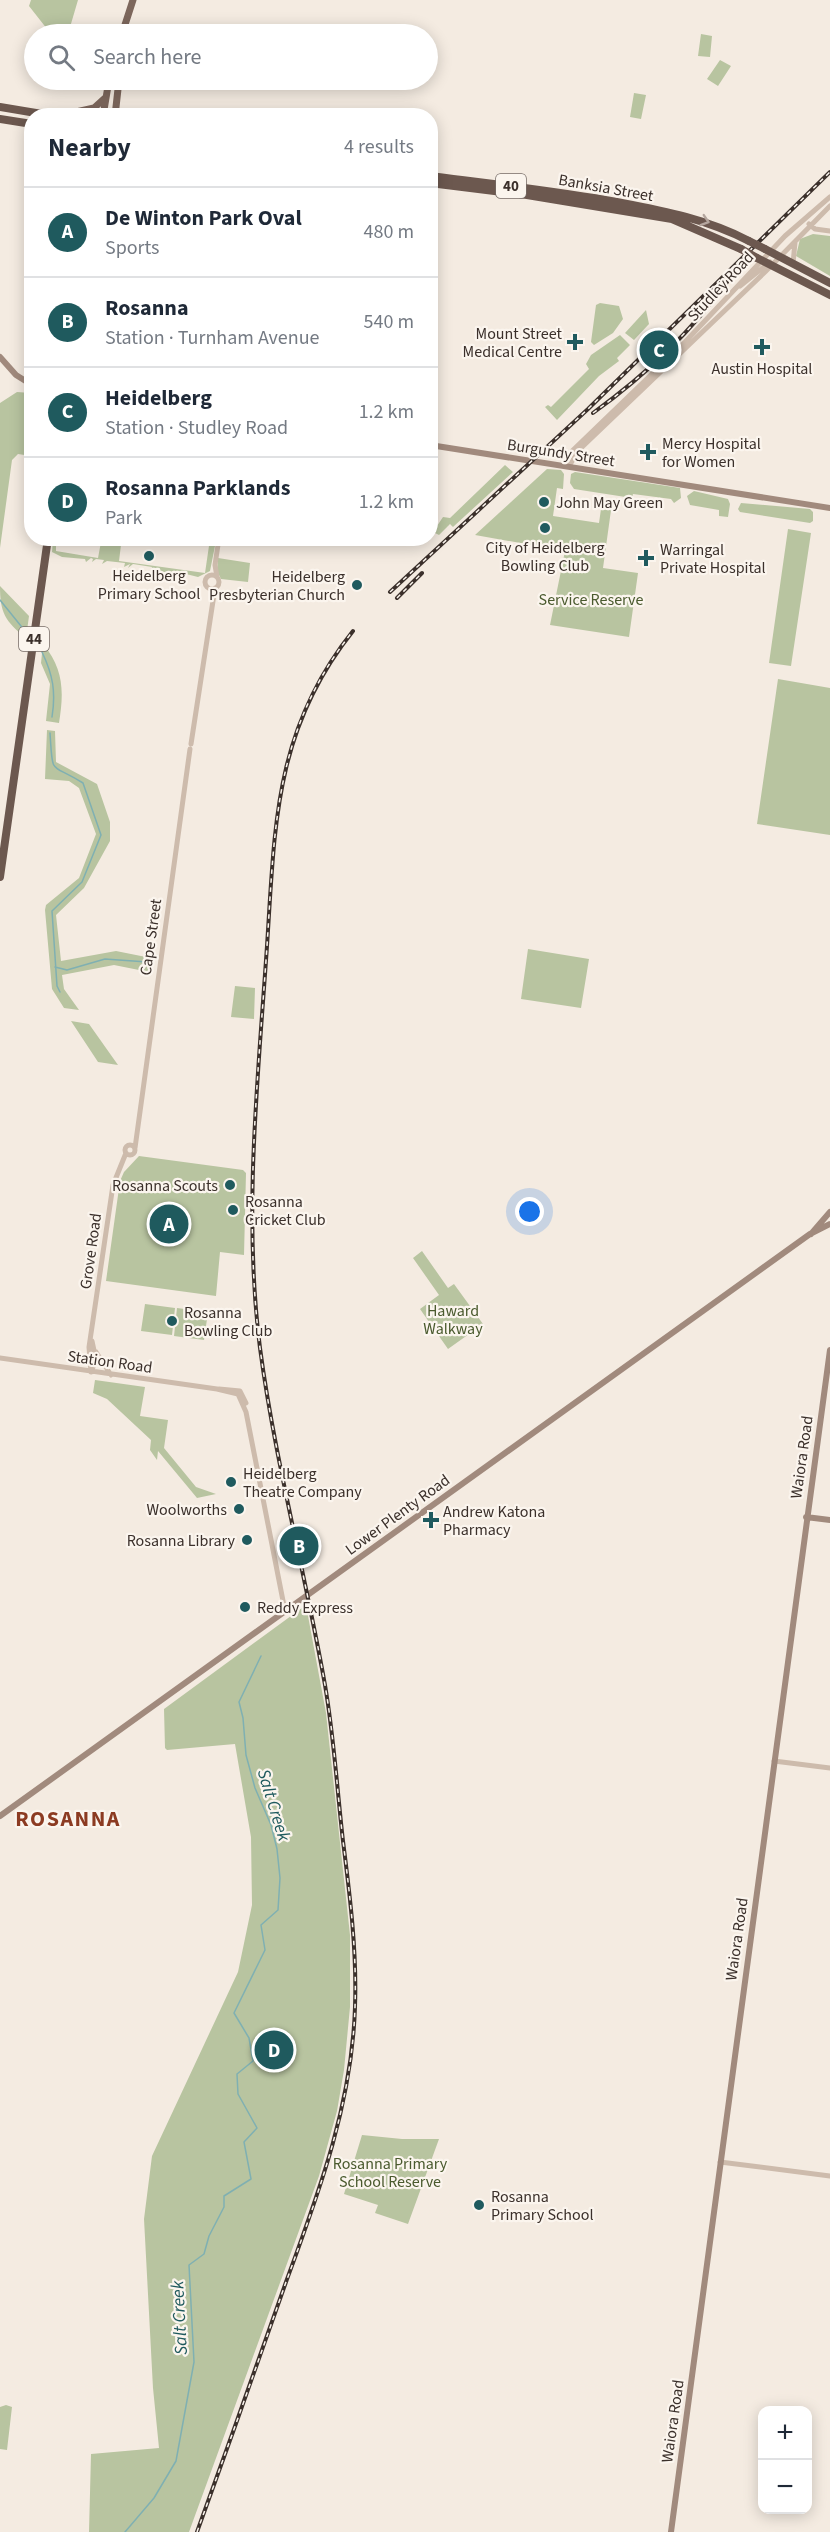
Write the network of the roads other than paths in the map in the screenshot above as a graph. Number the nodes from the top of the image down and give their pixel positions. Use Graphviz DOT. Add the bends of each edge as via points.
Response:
graph roads {
  1 [pos="134,0"];
  2 [pos="127,24"];
  3 [pos="107,90"];
  4 [pos="118,90"];
  5 [pos="105,98"];
  6 [pos="0,107"];
  7 [pos="94,108"];
  8 [pos="104,108"];
  9 [pos="116,108"];
  10 [pos="24,111"];
  11 [pos="0,119"];
  12 [pos="24,123"];
  13 [pos="438,178"];
  14 [pos="438,184"];
  15 [pos="830,197"];
  16 [pos="830,206"];
  17 [pos="804,220"];
  18 [pos="810,224"];
  19 [pos="830,231"];
  20 [pos="795,240"];
  21 [pos="768,250"];
  22 [pos="779,256"];
  23 [pos="765,261"];
  24 [pos="793,264"];
  25 [pos="746,283"];
  26 [pos="830,283"];
  27 [pos="830,295"];
  28 [pos="0,357"];
  29 [pos="24,381"];
  30 [pos="438,446"];
  31 [pos="569,466"];
  32 [pos="830,508"];
  33 [pos="47,546"];
  34 [pos="218,546"];
  35 [pos="214,565"];
  36 [pos="208,576"];
  37 [pos="217,577"];
  38 [pos="211,587"];
  39 [pos="0,877"];
  40 [pos="133,1149"];
  41 [pos="121,1167"];
  42 [pos="829,1214"];
  43 [pos="830,1224"];
  44 [pos="810,1234"];
  45 [pos="92,1339"];
  46 [pos="94,1348"];
  47 [pos="830,1350"];
  48 [pos="0,1358"];
  49 [pos="90,1372"];
  50 [pos="111,1375"];
  51 [pos="806,1517"];
  52 [pos="830,1520"];
  53 [pos="285,1611"];
  54 [pos="774,1761"];
  55 [pos="830,1768"];
  56 [pos="0,1816"];
  57 [pos="720,2162"];
  58 [pos="830,2176"];
  59 [pos="671,2532"];
  1 -- 2 [label="main road"];
  3 -- 5 [label="main road"];
  4 -- 9 [label="main road"];
  5 -- 7 [label="main road"];
  5 -- 8 [label="main road"];
  6 -- 10 [label="highway"];
  11 -- 12 [label="highway"];
  13 -- 21 [label="highway, Banksia Street / 40, one-way, bridge" via="564,193 675,213 716,225"];
  14 -- 23 [label="highway, Banksia Street / 40, bridge" via="672,219"];
  15 -- 17 [label="street, Studley Road"];
  16 -- 18 [label="street, Studley Road"];
  17 -- 18 [label="street"];
  17 -- 21 [label="street, Studley Road"];
  18 -- 19 [label="street" via="815,229"];
  18 -- 20 [label="street, Studley Road"];
  20 -- 22 [label="street, Studley Road"];
  20 -- 24 [label="street"];
  21 -- 22 [label="highway, 40"];
  21 -- 23 [label="street, Studley Road"];
  22 -- 23 [label="street, Studley Road"];
  22 -- 24 [label="highway, 40"];
  23 -- 25 [label="street, Studley Road"];
  23 -- 25 [label="street, Studley Road"];
  23 -- 27 [label="highway, 40"];
  24 -- 26 [label="highway, 40"];
  25 -- 31 [label="street, Studley Road" via="580,449"];
  25 -- 31 [label="street, Studley Road" via="736,288 570,453"];
  28 -- 29 [label="main road"];
  30 -- 31 [label="main road, Burgundy Street"];
  31 -- 32 [label="main road, Burgundy Street"];
  33 -- 39 [label="highway, 44"];
  34 -- 35 [label="street"];
  35 -- 36 [label="street"];
  35 -- 37 [label="street"];
  36 -- 37 [label="street"];
  36 -- 38 [label="street" via="205,581"];
  37 -- 38 [label="street" via="219,583"];
  38 -- 40 [label="street, Cape Street"];
  40 -- 41 [label="street, Grove Road"];
  40 -- 41 [label="street, Grove Road" via="126,1153"];
  41 -- 45 [label="street, Grove Road" via="113,1185"];
  42 -- 44 [label="main road, Lower Plenty Road"];
  43 -- 44 [label="main road, Lower Plenty Road"];
  44 -- 53 [label="main road, Lower Plenty Road"];
  45 -- 46 [label="street, Grove Road"];
  45 -- 49 [label="street, Grove Road"];
  46 -- 49 [label="street, Grove Road" via="95,1365"];
  46 -- 50 [label="street"];
  47 -- 51 [label="main road, Waiora Road"];
  48 -- 49 [label="street, Station Road"];
  49 -- 50 [label="street, Station Road"];
  50 -- 53 [label="street, Station Road" via="242,1396"];
  51 -- 52 [label="main road"];
  51 -- 54 [label="main road, Waiora Road"];
  53 -- 56 [label="main road, Lower Plenty Road"];
  54 -- 55 [label="street"];
  54 -- 57 [label="main road, Waiora Road"];
  57 -- 58 [label="street"];
  57 -- 59 [label="main road, Waiora Road"];
}
